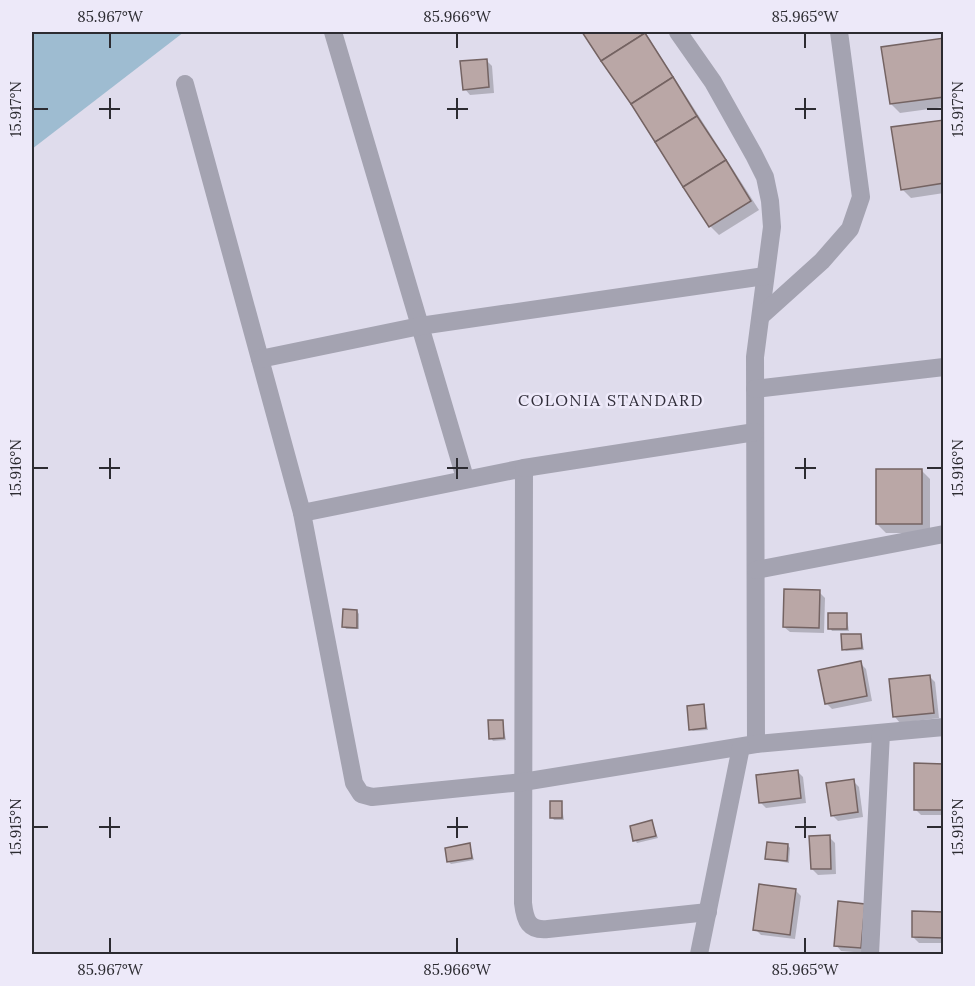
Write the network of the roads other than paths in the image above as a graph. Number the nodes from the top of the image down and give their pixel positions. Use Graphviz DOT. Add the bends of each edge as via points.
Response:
graph roads {
  1 [pos="333,32"];
  2 [pos="678,32"];
  3 [pos="839,32"];
  4 [pos="185,84"];
  5 [pos="765,276"];
  6 [pos="762,315"];
  7 [pos="420,326"];
  8 [pos="260,359"];
  9 [pos="944,367"];
  10 [pos="755,389"];
  11 [pos="755,432"];
  12 [pos="524,468"];
  13 [pos="465,478"];
  14 [pos="302,513"];
  15 [pos="944,534"];
  16 [pos="756,570"];
  17 [pos="944,727"];
  18 [pos="881,733"];
  19 [pos="748,745"];
  20 [pos="523,782"];
  21 [pos="708,912"];
  22 [pos="699,954"];
  23 [pos="870,954"];
  1 -- 7 [label="street"];
  2 -- 5 [label="street" via="713,82 765,177 771,227"];
  3 -- 6 [label="street" via="861,197 850,230"];
  4 -- 8 [label="street"];
  5 -- 6 [label="street"];
  5 -- 7 [label="street"];
  6 -- 10 [label="street" via="755,357"];
  7 -- 8 [label="street"];
  7 -- 13 [label="street"];
  8 -- 14 [label="street"];
  9 -- 10 [label="street"];
  10 -- 11 [label="street"];
  11 -- 12 [label="street"];
  11 -- 16 [label="street"];
  12 -- 13 [label="street"];
  12 -- 20 [label="street"];
  13 -- 14 [label="street"];
  14 -- 20 [label="street" via="354,783 361,794 372,797"];
  15 -- 16 [label="street"];
  16 -- 19 [label="street"];
  17 -- 18 [label="street"];
  18 -- 19 [label="street"];
  18 -- 23 [label="street"];
  19 -- 20 [label="street"];
  19 -- 21 [label="street"];
  20 -- 21 [label="street" via="523,903 529,926 548,930"];
  21 -- 22 [label="street"];
}
